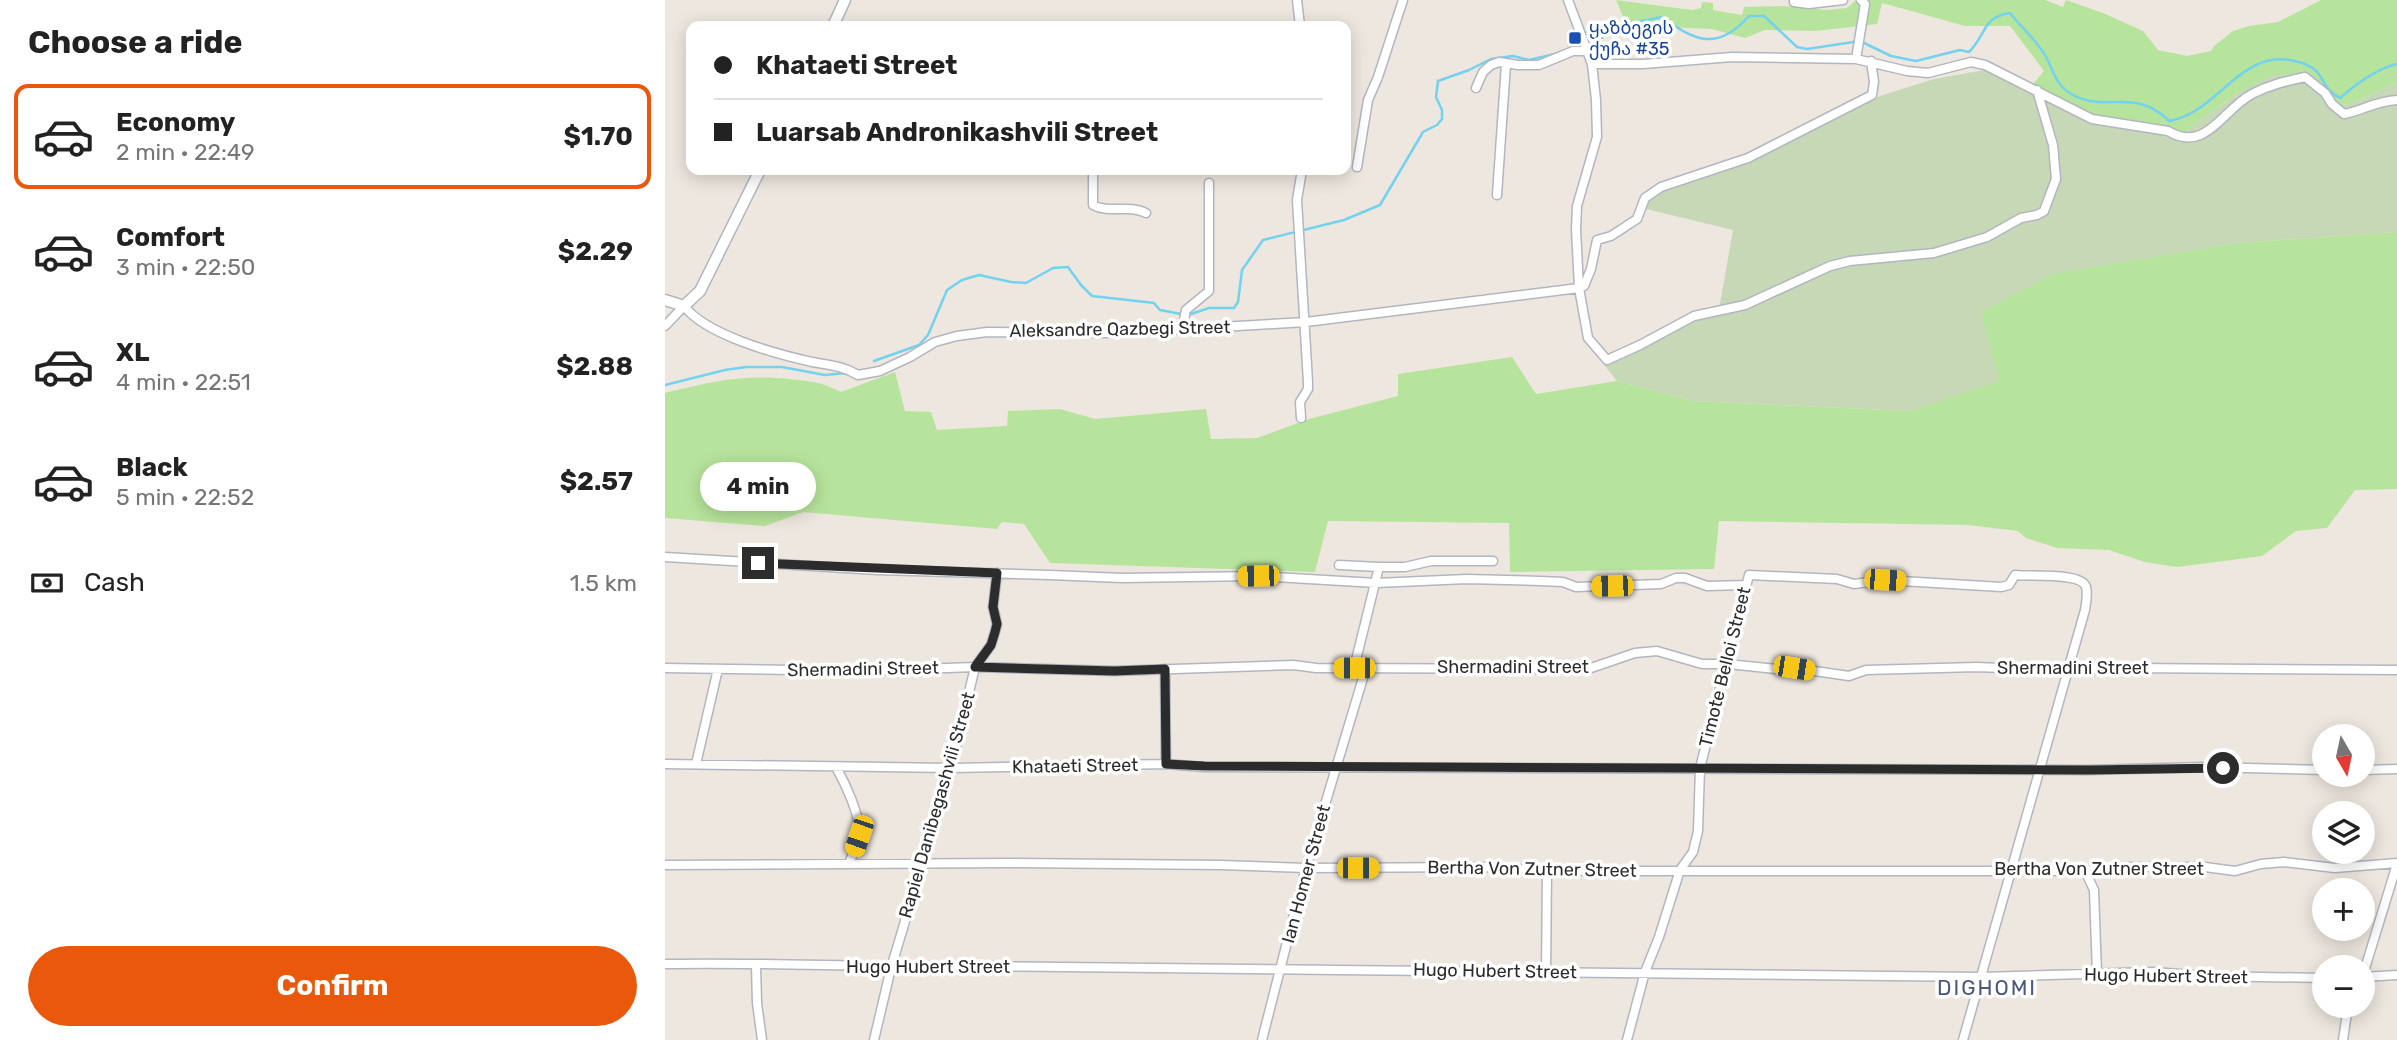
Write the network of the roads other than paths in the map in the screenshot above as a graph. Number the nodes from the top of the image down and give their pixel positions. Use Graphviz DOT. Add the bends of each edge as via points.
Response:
graph roads {
  1 [pos="845,0"];
  2 [pos="1297,0"];
  3 [pos="1403,0"];
  4 [pos="1568,0"];
  5 [pos="1794,0"];
  6 [pos="1843,0"];
  7 [pos="1861,0"];
  8 [pos="835,21"];
  9 [pos="1299,21"];
  10 [pos="1589,51"];
  11 [pos="1856,59"];
  12 [pos="1871,61"];
  13 [pos="1506,64"];
  14 [pos="1592,64"];
  15 [pos="1476,88"];
  16 [pos="2037,90"];
  17 [pos="2397,100"];
  18 [pos="1357,167"];
  19 [pos="758,175"];
  20 [pos="1093,175"];
  21 [pos="1301,175"];
  22 [pos="1209,183"];
  23 [pos="1497,195"];
  24 [pos="1146,213"];
  25 [pos="1579,288"];
  26 [pos="665,300"];
  27 [pos="684,306"];
  28 [pos="1306,322"];
  29 [pos="665,326"];
  30 [pos="1182,327"];
  31 [pos="1301,418"];
  32 [pos="665,557"];
  33 [pos="1493,561"];
  34 [pos="1339,565"];
  35 [pos="1379,567"];
  36 [pos="997,573"];
  37 [pos="1376,583"];
  38 [pos="1746,585"];
  39 [pos="1728,664"];
  40 [pos="975,667"];
  41 [pos="665,668"];
  42 [pos="1354,668"];
  43 [pos="1366,668"];
  44 [pos="718,669"];
  45 [pos="1165,669"];
  46 [pos="2397,670"];
  47 [pos="2069,671"];
  48 [pos="665,764"];
  49 [pos="696,764"];
  50 [pos="1166,764"];
  51 [pos="1336,766"];
  52 [pos="836,767"];
  53 [pos="951,768"];
  54 [pos="1700,768"];
  55 [pos="2397,769"];
  56 [pos="2041,770"];
  57 [pos="2312,770"];
  58 [pos="2375,770"];
  59 [pos="2397,863"];
  60 [pos="849,864"];
  61 [pos="921,864"];
  62 [pos="665,865"];
  63 [pos="1306,869"];
  64 [pos="1680,870"];
  65 [pos="2011,870"];
  66 [pos="1547,871"];
  67 [pos="2085,871"];
  68 [pos="2369,955"];
  69 [pos="665,964"];
  70 [pos="756,965"];
  71 [pos="891,968"];
  72 [pos="1280,969"];
  73 [pos="1546,972"];
  74 [pos="1645,972"];
  75 [pos="2097,974"];
  76 [pos="1980,977"];
  77 [pos="2375,977"];
  78 [pos="2312,978"];
  79 [pos="2396,978"];
  80 [pos="2346,1018"];
  81 [pos="762,1040"];
  82 [pos="874,1040"];
  83 [pos="1262,1040"];
  84 [pos="1626,1040"];
  85 [pos="1963,1040"];
  86 [pos="2343,1040"];
  1 -- 8 [label="street"];
  2 -- 9 [label="street"];
  3 -- 18 [label="street" via="1368,100"];
  4 -- 10 [label="street"];
  5 -- 6 [label="street" via="1809,4"];
  7 -- 11 [label="street" via="1865,4"];
  10 -- 13 [label="street" via="1573,51 1539,65"];
  10 -- 14 [label="street"];
  11 -- 12 [label="street"];
  11 -- 14 [label="street" via="1732,57"];
  12 -- 16 [label="street" via="1928,73 1971,62"];
  12 -- 25 [label="street" via="1872,95 1748,158 1679,180 1645,198 1637,219 1597,240 1591,269"];
  13 -- 15 [label="street" via="1491,65"];
  13 -- 23 [label="street"];
  14 -- 25 [label="street" via="1597,137 1577,205"];
  16 -- 17 [label="street" via="2092,119 2168,131 2178,137 2196,137 2211,130 2249,95 2278,82 2305,77 2344,114"];
  16 -- 25 [label="street" via="2053,145 2056,179 2052,195 2044,211 1987,237 1934,254 1830,266 1745,305 1695,316 1607,360 1588,338"];
  19 -- 27 [label="street" via="700,290"];
  20 -- 24 [label="street" via="1093,205"];
  21 -- 28 [label="street" via="1297,200"];
  22 -- 30 [label="street" via="1209,291 1186,310"];
  25 -- 28 [label="street, Aleksandre Qazbegi Street"];
  26 -- 27 [label="street"];
  27 -- 29 [label="street"];
  27 -- 30 [label="street, Aleksandre Qazbegi Street" via="693,318 739,340 858,375 880,371 935,342 957,336 1120,333"];
  28 -- 30 [label="street, Aleksandre Qazbegi Street"];
  28 -- 31 [label="street" via="1308,388 1300,402"];
  32 -- 36 [label="street"];
  33 -- 35 [label="street"];
  34 -- 35 [label="street"];
  35 -- 37 [label="street"];
  36 -- 37 [label="street" via="1122,578 1258,576"];
  36 -- 40 [label="street, Rapiel Danibegashvili Street" via="993,607 997,624 991,645"];
  37 -- 38 [label="street" via="1515,580 1612,586 1685,578 1707,586"];
  37 -- 42 [label="street"];
  38 -- 39 [label="street, Timote Belloi Street"];
  38 -- 47 [label="street, Timote Belloi Street" via="1749,575 1837,579 1854,584 1885,580 2001,587 2009,585 2015,575 2075,578 2086,587 2085,610"];
  39 -- 43 [label="street, Shermadini Street" via="1695,663 1657,651 1635,653 1588,669"];
  39 -- 47 [label="street, Shermadini Street" via="1849,676 1866,670 1977,667"];
  39 -- 54 [label="street, Timote Belloi Street"];
  40 -- 44 [label="street, Shermadini Street"];
  40 -- 45 [label="street, Shermadini Street"];
  40 -- 53 [label="street, Rapiel Danibegashvili Street"];
  41 -- 44 [label="street, Shermadini Street"];
  42 -- 43 [label="street, Shermadini Street"];
  42 -- 45 [label="street, Shermadini Street"];
  43 -- 51 [label="street, Ian Homer Street"];
  44 -- 49 [label="street"];
  45 -- 50 [label="street"];
  46 -- 47 [label="street, Shermadini Street"];
  47 -- 56 [label="street"];
  48 -- 49 [label="street, Khataeti Street"];
  49 -- 52 [label="street, Khataeti Street"];
  50 -- 51 [label="street, Khataeti Street"];
  50 -- 53 [label="street, Khataeti Street"];
  51 -- 54 [label="street, Khataeti Street"];
  51 -- 63 [label="street, Ian Homer Street"];
  52 -- 53 [label="street, Khataeti Street"];
  52 -- 60 [label="street" via="859,824"];
  53 -- 61 [label="street, Rapiel Danibegashvili Street"];
  54 -- 56 [label="street, Khataeti Street"];
  54 -- 64 [label="street, Timote Belloi Street" via="1698,831 1693,852"];
  55 -- 58 [label="street"];
  56 -- 57 [label="street, Khataeti Street"];
  56 -- 65 [label="street"];
  59 -- 67 [label="street, Bertha Von Zutner Street" via="2335,868 2284,862 2235,871 2114,867"];
  59 -- 68 [label="street"];
  60 -- 61 [label="street, Bertha Von Zutner Street"];
  60 -- 62 [label="street, Bertha Von Zutner Street"];
  61 -- 63 [label="street, Bertha Von Zutner Street"];
  61 -- 71 [label="street, Rapiel Danibegashvili Street"];
  63 -- 66 [label="street, Bertha Von Zutner Street" via="1487,867"];
  63 -- 72 [label="street, Ian Homer Street"];
  64 -- 65 [label="street, Bertha Von Zutner Street"];
  64 -- 66 [label="street, Bertha Von Zutner Street"];
  64 -- 74 [label="street, Timote Belloi Street"];
  65 -- 67 [label="street, Bertha Von Zutner Street"];
  65 -- 76 [label="street"];
  66 -- 73 [label="street"];
  67 -- 75 [label="street" via="2094,890"];
  69 -- 70 [label="street, Hugo Hubert Street"];
  70 -- 71 [label="street, Hugo Hubert Street"];
  70 -- 81 [label="street"];
  71 -- 72 [label="street, Hugo Hubert Street"];
  71 -- 82 [label="street, Rapiel Danibegashvili Street"];
  72 -- 73 [label="street, Hugo Hubert Street"];
  72 -- 83 [label="street, Ian Homer Street"];
  73 -- 74 [label="street, Hugo Hubert Street"];
  74 -- 76 [label="street, Hugo Hubert Street"];
  74 -- 84 [label="street, Timote Belloi Street"];
  75 -- 76 [label="street, Hugo Hubert Street"];
  75 -- 78 [label="street, Hugo Hubert Street"];
  76 -- 85 [label="street"];
  77 -- 79 [label="street"];
  80 -- 86 [label="street"];
}
